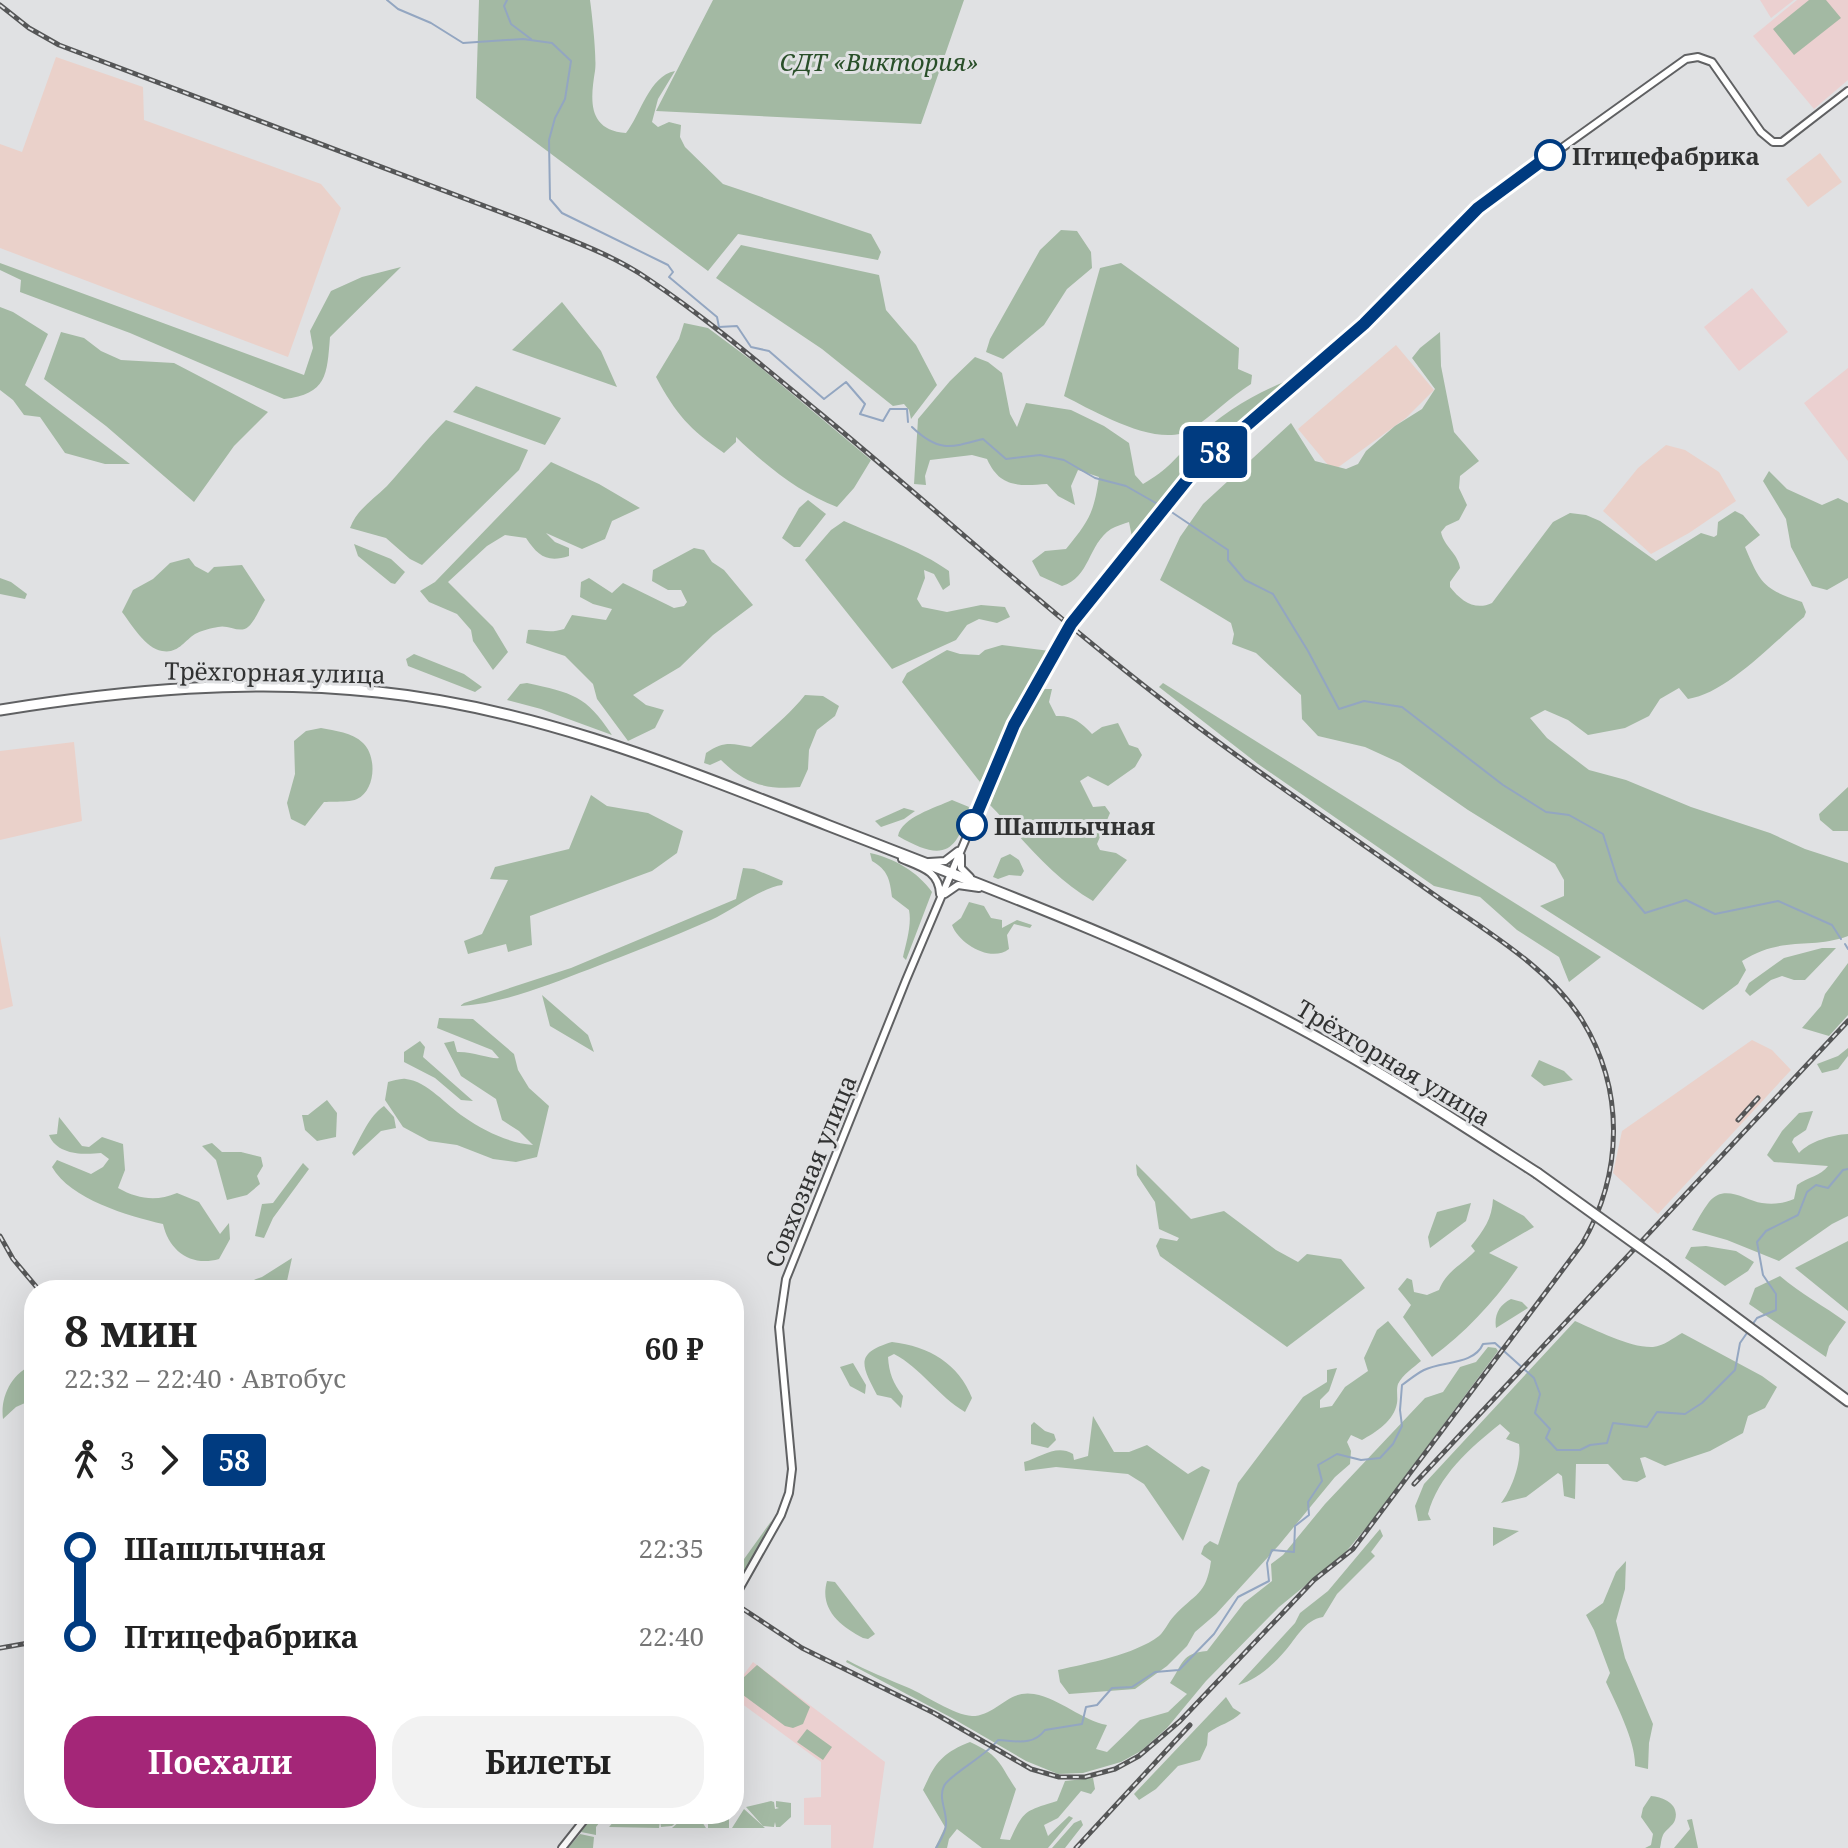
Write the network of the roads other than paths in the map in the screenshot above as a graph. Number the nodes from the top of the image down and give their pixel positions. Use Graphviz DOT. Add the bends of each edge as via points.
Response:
graph roads {
  1 [pos="1848,91"];
  2 [pos="0,710"];
  3 [pos="867,840"];
  4 [pos="963,845"];
  5 [pos="951,874"];
  6 [pos="940,899"];
  7 [pos="1043,910"];
  8 [pos="1848,1401"];
  9 [pos="744,1580"];
  10 [pos="581,1824"];
  11 [pos="562,1848"];
  1 -- 4 [label="main road" via="1782,142 1773,142 1712,62 1686,59 1478,208 1364,324 1194,471 1112,570 1065,633 1014,725"];
  2 -- 3 [label="highway, Трёхгорная улица" via="120,692 217,686 403,695 526,719 624,747"];
  3 -- 4 [label="main road" via="932,863 952,857"];
  3 -- 5 [label="highway, Трёхгорная улица"];
  3 -- 6 [label="main road" via="930,871 939,884"];
  4 -- 5 [label="main road, Совхозная улица"];
  4 -- 7 [label="main road" via="964,873"];
  5 -- 6 [label="main road, Совхозная улица"];
  5 -- 7 [label="highway, Трёхгорная улица"];
  6 -- 7 [label="main road" via="965,885"];
  6 -- 9 [label="main road, Совхозная улица" via="786,1279 779,1327 790,1432 789,1493"];
  7 -- 8 [label="highway, Трёхгорная улица, bridge" via="1173,965 1408,1090 1537,1173"];
  10 -- 11 [label="main road"];
}
